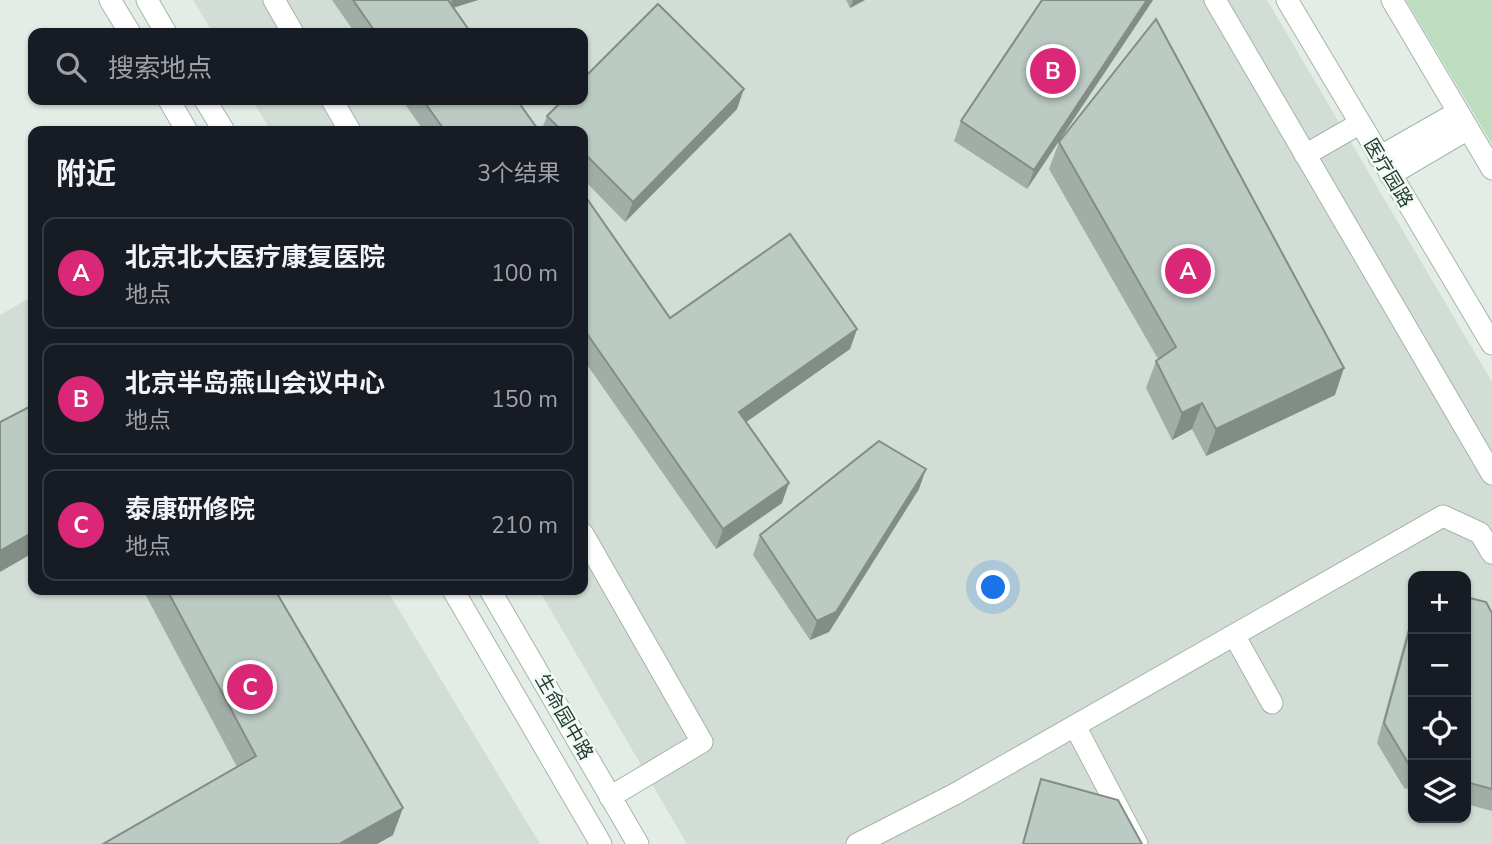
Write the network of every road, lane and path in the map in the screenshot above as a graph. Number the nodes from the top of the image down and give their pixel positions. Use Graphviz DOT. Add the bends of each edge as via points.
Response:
graph roads {
  1 [pos="110,0"];
  2 [pos="147,0"];
  3 [pos="274,0"];
  4 [pos="1215,0"];
  5 [pos="1287,0"];
  6 [pos="1392,0"];
  7 [pos="127,28"];
  8 [pos="163,28"];
  9 [pos="290,28"];
  10 [pos="172,105"];
  11 [pos="208,105"];
  12 [pos="335,105"];
  13 [pos="1463,120"];
  14 [pos="1359,124"];
  15 [pos="184,126"];
  16 [pos="221,126"];
  17 [pos="347,126"];
  18 [pos="1305,155"];
  19 [pos="1384,166"];
  20 [pos="1492,169"];
  21 [pos="1492,344"];
  22 [pos="1492,474"];
  23 [pos="588,543"];
  24 [pos="1492,552"];
  25 [pos="456,595"];
  26 [pos="493,595"];
  27 [pos="1234,635"];
  28 [pos="1272,704"];
  29 [pos="1075,726"];
  30 [pos="611,797"];
  31 [pos="880,838"];
  32 [pos="601,844"];
  33 [pos="638,844"];
  34 [pos="857,844"];
  35 [pos="1137,844"];
  1 -- 7 [label="street"];
  2 -- 8 [label="street"];
  3 -- 9 [label="street"];
  4 -- 18 [label="street"];
  5 -- 14 [label="street, 医疗园路"];
  6 -- 13 [label="street"];
  10 -- 15 [label="street"];
  11 -- 16 [label="street"];
  12 -- 17 [label="street"];
  13 -- 19 [label="street"];
  13 -- 20 [label="street"];
  14 -- 18 [label="street"];
  14 -- 19 [label="street, 医疗园路"];
  18 -- 22 [label="street"];
  19 -- 21 [label="street, 医疗园路"];
  23 -- 30 [label="street" via="702,742"];
  24 -- 27 [label="street" via="1480,533 1443,516"];
  25 -- 32 [label="street, 生命园中路"];
  26 -- 30 [label="street, 生命园中路"];
  27 -- 28 [label="street"];
  27 -- 29 [label="street"];
  29 -- 31 [label="street"];
  29 -- 35 [label="street"];
  30 -- 33 [label="street, 生命园中路"];
  31 -- 34 [label="street"];
}
